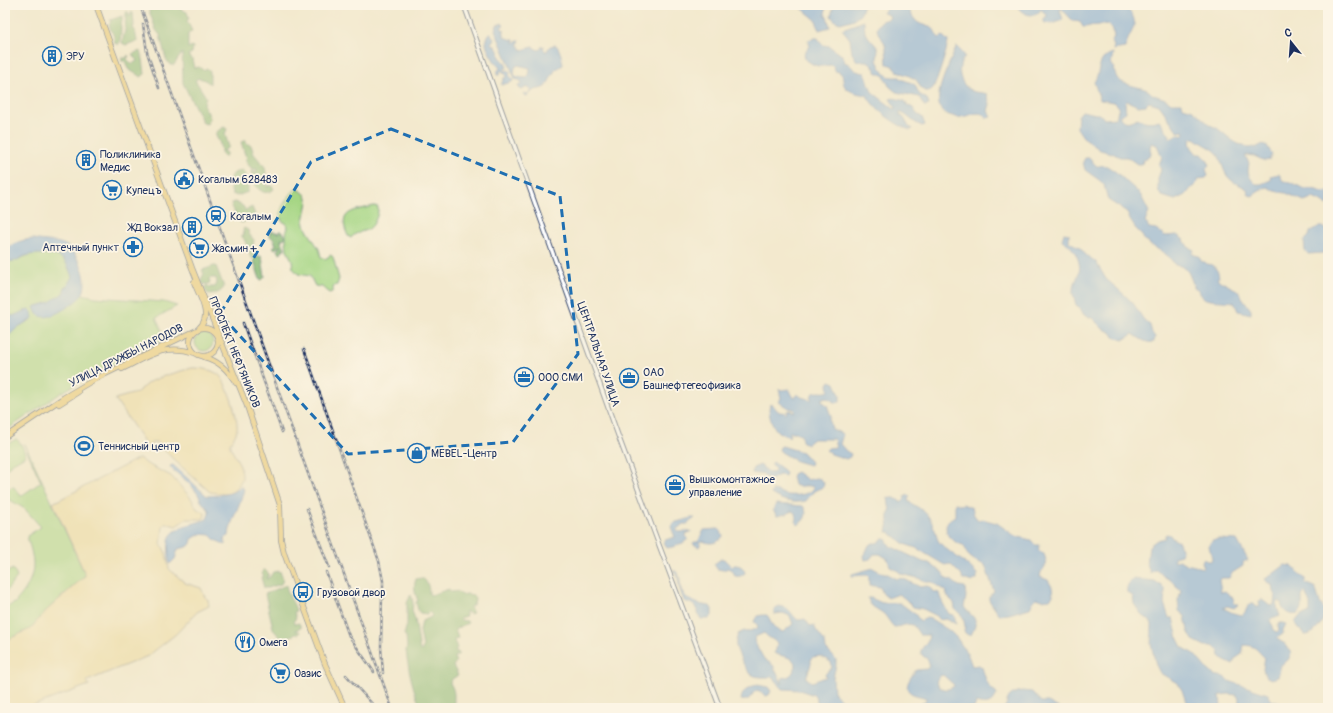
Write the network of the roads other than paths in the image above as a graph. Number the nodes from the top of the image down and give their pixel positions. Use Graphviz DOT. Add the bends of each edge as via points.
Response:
graph roads {
  1 [pos="96,5"];
  2 [pos="464,5"];
  3 [pos="192,268"];
  4 [pos="214,325"];
  5 [pos="198,329"];
  6 [pos="217,336"];
  7 [pos="223,347"];
  8 [pos="195,353"];
  9 [pos="202,356"];
  10 [pos="247,406"];
  11 [pos="5,437"];
  12 [pos="5,441"];
  13 [pos="345,708"];
  14 [pos="720,708"];
  1 -- 3 [label="main road, ПРОСПЕКТ НЕФТЯНИКОВ"];
  2 -- 14 [label="street, ЦЕНТРАЛЬНАЯ УЛИЦА" via="617,431"];
  3 -- 4 [label="main road, ПРОСПЕКТ НЕФТЯНИКОВ"];
  3 -- 5 [label="main road" via="205,315 204,322"];
  4 -- 6 [label="main road"];
  4 -- 7 [label="main road, ПРОСПЕКТ НЕФТЯНИКОВ"];
  5 -- 6 [label="main road" via="209,329"];
  5 -- 8 [label="main road" via="190,340"];
  5 -- 11 [label="main road, УЛИЦА ДРУЖБЫ НАРОДОВ" via="90,382"];
  6 -- 7 [label="main road"];
  6 -- 9 [label="main road" via="218,344 215,350 210,355"];
  7 -- 10 [label="main road, ПРОСПЕКТ НЕФТЯНИКОВ"];
  8 -- 9 [label="main road"];
  8 -- 12 [label="main road, УЛИЦА ДРУЖБЫ НАРОДОВ" via="173,349 153,354 87,387"];
  9 -- 10 [label="main road" via="217,362 228,371"];
  10 -- 13 [label="main road, ПРОСПЕКТ НЕФТЯНИКОВ" via="280,505 284,553 325,664"];
}
